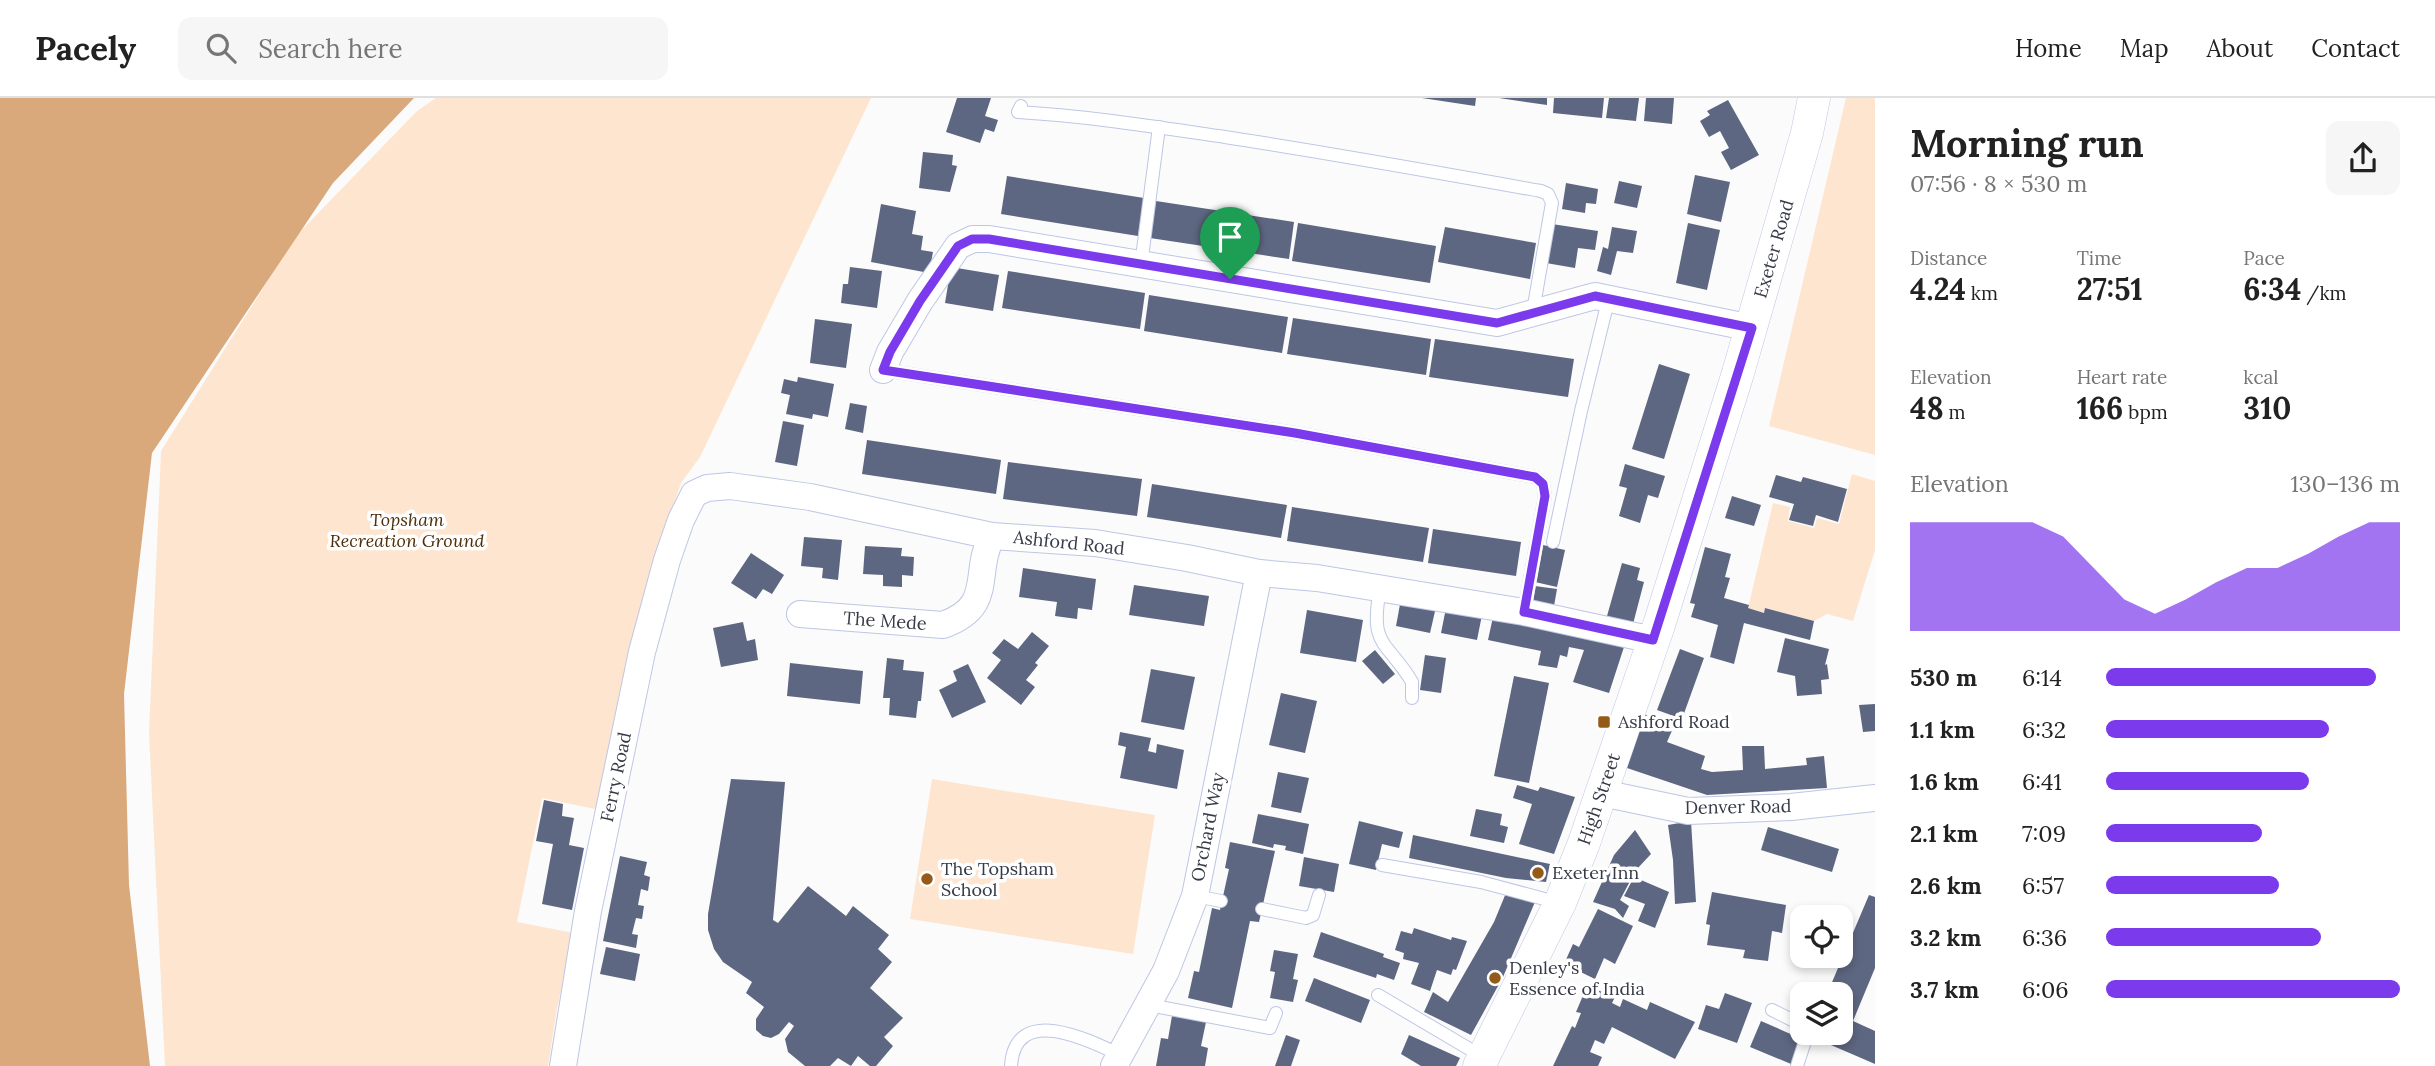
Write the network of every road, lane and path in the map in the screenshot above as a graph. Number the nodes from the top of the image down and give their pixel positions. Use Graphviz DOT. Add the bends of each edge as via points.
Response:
graph roads {
  1 [pos="1814,98"];
  2 [pos="1021,106"];
  3 [pos="1159,127"];
  4 [pos="1141,265"];
  5 [pos="1609,297"];
  6 [pos="1533,311"];
  7 [pos="1752,328"];
  8 [pos="883,370"];
  9 [pos="694,494"];
  10 [pos="992,536"];
  11 [pos="1553,542"];
  12 [pos="1259,573"];
  13 [pos="1380,589"];
  14 [pos="1524,612"];
  15 [pos="800,614"];
  16 [pos="1653,640"];
  17 [pos="1412,698"];
  18 [pos="1602,793"];
  19 [pos="1875,799"];
  20 [pos="1382,865"];
  21 [pos="1319,895"];
  22 [pos="1195,896"];
  23 [pos="1222,901"];
  24 [pos="1560,903"];
  25 [pos="1262,909"];
  26 [pos="1378,995"];
  27 [pos="1149,1005"];
  28 [pos="1772,1010"];
  29 [pos="1276,1013"];
  30 [pos="1790,1019"];
  31 [pos="1804,1045"];
  32 [pos="1117,1060"];
  33 [pos="1481,1061"];
  34 [pos="563,1066"];
  35 [pos="1011,1066"];
  36 [pos="1797,1066"];
  1 -- 7 [label="street, Exeter Road"];
  2 -- 3 [label="lane" via="1018,112"];
  3 -- 4 [label="lane"];
  3 -- 6 [label="lane" via="1548,194 1552,203"];
  4 -- 6 [label="street" via="1497,323"];
  4 -- 8 [label="street" via="989,239 963,242 920,301"];
  5 -- 6 [label="street" via="1595,296"];
  5 -- 7 [label="street"];
  5 -- 11 [label="lane"];
  7 -- 16 [label="street, Exeter Road"];
  8 -- 14 [label="lane" via="1295,433 1535,477 1543,484 1545,496"];
  9 -- 10 [label="street, Ashford Road" via="730,486 796,495"];
  9 -- 34 [label="street, Ferry Road" via="667,560 642,652 588,911"];
  10 -- 12 [label="street, Ashford Road" via="1095,543"];
  10 -- 15 [label="street, The Mede" via="978,597 959,619 943,625"];
  12 -- 13 [label="street, Ashford Road"];
  12 -- 22 [label="street, Orchard Way"];
  13 -- 14 [label="street, Ashford Road"];
  13 -- 17 [label="lane" via="1379,641 1412,682"];
  14 -- 16 [label="street, Ashford Road"];
  16 -- 18 [label="street, High Street"];
  18 -- 19 [label="street, Denver Road" via="1688,811"];
  18 -- 24 [label="street, High Street"];
  20 -- 24 [label="lane"];
  21 -- 25 [label="lane" via="1313,915 1306,918"];
  22 -- 23 [label="lane"];
  22 -- 27 [label="street, Orchard Way"];
  24 -- 33 [label="street, High Street"];
  26 -- 33 [label="lane"];
  27 -- 29 [label="lane" via="1270,1028"];
  27 -- 32 [label="street, Orchard Way"];
  28 -- 30 [label="lane"];
  31 -- 36 [label="lane"];
  32 -- 35 [label="lane" via="1082,1036 1051,1029 1032,1032 1018,1043"];
}
